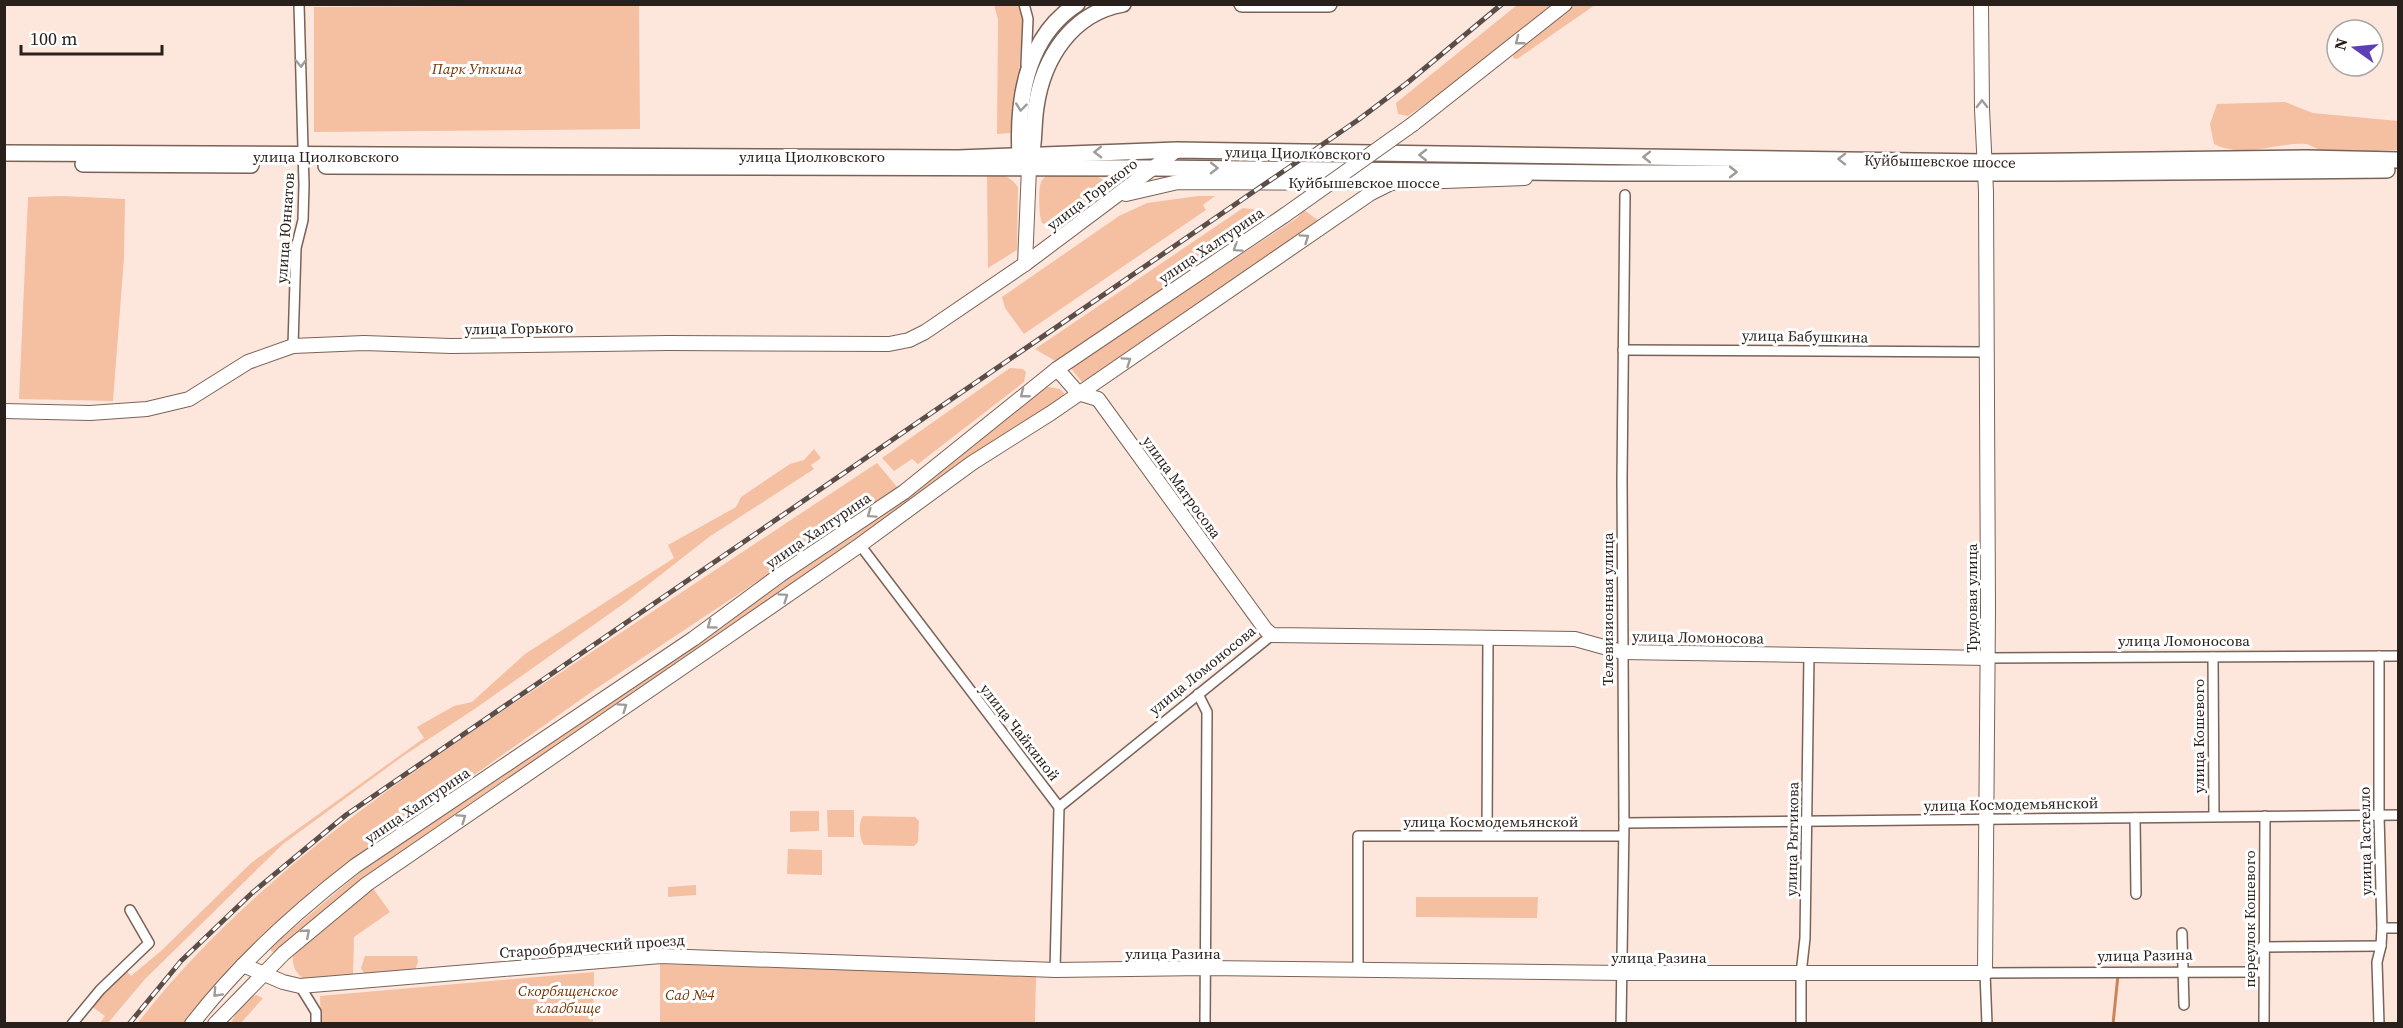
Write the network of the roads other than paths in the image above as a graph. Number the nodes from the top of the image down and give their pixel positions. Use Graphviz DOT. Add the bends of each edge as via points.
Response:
graph roads {
  1 [pos="299,4"];
  2 [pos="1024,4"];
  3 [pos="1077,4"];
  4 [pos="1123,4"];
  5 [pos="1242,4"];
  6 [pos="1329,4"];
  7 [pos="1564,4"];
  8 [pos="1981,4"];
  9 [pos="1026,78"];
  10 [pos="1177,150"];
  11 [pos="4,153"];
  12 [pos="1027,159"];
  13 [pos="142,160"];
  14 [pos="304,160"];
  15 [pos="2398,160"];
  16 [pos="4,164"];
  17 [pos="1482,164"];
  18 [pos="1984,167"];
  19 [pos="1155,168"];
  20 [pos="2398,170"];
  21 [pos="1611,172"];
  22 [pos="1391,183"];
  23 [pos="1625,195"];
  24 [pos="1118,196"];
  25 [pos="1025,264"];
  26 [pos="293,345"];
  27 [pos="1623,350"];
  28 [pos="1986,352"];
  29 [pos="1057,369"];
  30 [pos="1078,393"];
  31 [pos="4,411"];
  32 [pos="860,545"];
  33 [pos="1272,636"];
  34 [pos="1488,637"];
  35 [pos="1622,652"];
  36 [pos="1809,655"];
  37 [pos="2379,656"];
  38 [pos="2398,656"];
  39 [pos="2213,657"];
  40 [pos="1988,658"];
  41 [pos="1198,694"];
  42 [pos="1059,807"];
  43 [pos="2379,815"];
  44 [pos="2398,815"];
  45 [pos="2214,816"];
  46 [pos="2265,816"];
  47 [pos="2135,818"];
  48 [pos="1986,819"];
  49 [pos="1807,822"];
  50 [pos="1624,824"];
  51 [pos="1487,835"];
  52 [pos="1623,836"];
  53 [pos="2136,894"];
  54 [pos="130,910"];
  55 [pos="2382,928"];
  56 [pos="2398,928"];
  57 [pos="2182,933"];
  58 [pos="2381,946"];
  59 [pos="2262,947"];
  60 [pos="243,965"];
  61 [pos="1205,968"];
  62 [pos="1055,970"];
  63 [pos="2183,970"];
  64 [pos="1358,971"];
  65 [pos="2263,972"];
  66 [pos="262,973"];
  67 [pos="1622,973"];
  68 [pos="1985,973"];
  69 [pos="1801,974"];
  70 [pos="300,986"];
  71 [pos="2184,1005"];
  72 [pos="72,1023"];
  73 [pos="192,1023"];
  74 [pos="215,1023"];
  75 [pos="316,1023"];
  76 [pos="1205,1023"];
  77 [pos="1621,1023"];
  78 [pos="1801,1023"];
  79 [pos="1987,1023"];
  80 [pos="2264,1023"];
  81 [pos="2379,1023"];
  1 -- 14 [label="street, улица Юннатов, one-way"];
  2 -- 9 [label="street" via="1028,18"];
  3 -- 9 [label="main road" via="1052,25"];
  4 -- 12 [label="main road" via="1089,15 1066,34 1055,50 1036,104"];
  5 -- 6 [label="main road"];
  7 -- 29 [label="street, улица Халтурина, one-way, bridge" via="1413,124"];
  18 -- 8 [label="street, Трудовая улица, one-way"];
  9 -- 12 [label="main road, one-way" via="1020,125"];
  10 -- 12 [label="main road, улица Циолковского, one-way"];
  17 -- 10 [label="main road, улица Циолковского, one-way"];
  10 -- 19 [label="street, улица Горького"];
  11 -- 13 [label="main road, улица Циолковского"];
  12 -- 14 [label="main road, улица Циолковского"];
  12 -- 19 [label="main road, улица Циолковского"];
  12 -- 25 [label="street, улица Горького"];
  13 -- 14 [label="main road, улица Циолковского"];
  13 -- 16 [label="main road, улица Циолковского"];
  14 -- 26 [label="street, улица Юннатов"];
  15 -- 18 [label="main road, Куйбышевское шоссе" via="2294,158"];
  18 -- 17 [label="main road, Куйбышевское шоссе, one-way"];
  19 -- 17 [label="main road, улица Циолковского, one-way"];
  17 -- 21 [label="main road, Куйбышевское шоссе"];
  18 -- 20 [label="main road, Куйбышевское шоссе"];
  21 -- 18 [label="main road, Куйбышевское шоссе, one-way"];
  18 -- 28 [label="street, Трудовая улица"];
  19 -- 24 [label="street, улица Горького"];
  21 -- 22 [label="street, Куйбышевское шоссе"];
  22 -- 24 [label="street, Куйбышевское шоссе" via="1178,182"];
  30 -- 22 [label="street, one-way"];
  23 -- 27 [label="street, Телевизионная улица"];
  24 -- 25 [label="street, улица Горького"];
  25 -- 26 [label="street, улица Горького" via="925,332 889,344"];
  26 -- 31 [label="street, улица Горького" via="248,362 189,399 147,409 90,413"];
  27 -- 28 [label="street, улица Бабушкина"];
  27 -- 35 [label="street, Телевизионная улица"];
  28 -- 40 [label="street, Трудовая улица"];
  29 -- 30 [label="street, улица Матросова"];
  29 -- 60 [label="street, улица Халтурина, one-way" via="904,492 356,867 314,898"];
  30 -- 32 [label="street" via="972,463"];
  30 -- 33 [label="street, улица Матросова" via="1098,399"];
  32 -- 42 [label="street, улица Чайкиной"];
  66 -- 32 [label="street, one-way" via="367,884"];
  33 -- 34 [label="street, улица Ломоносова"];
  33 -- 41 [label="street, улица Ломоносова"];
  34 -- 35 [label="street, улица Ломоносова" via="1575,639"];
  34 -- 51 [label="street"];
  35 -- 36 [label="street, улица Ломоносова"];
  35 -- 50 [label="street, Телевизионная улица"];
  36 -- 40 [label="street, улица Ломоносова"];
  36 -- 49 [label="street, улица Рытикова"];
  37 -- 38 [label="street, улица Ломоносова"];
  37 -- 39 [label="street, улица Ломоносова"];
  37 -- 43 [label="street, улица Гастелло"];
  39 -- 40 [label="street, улица Ломоносова"];
  39 -- 45 [label="street, улица Кошевого"];
  40 -- 48 [label="street, Трудовая улица"];
  41 -- 42 [label="street, улица Ломоносова"];
  41 -- 61 [label="street" via="1207,712"];
  42 -- 62 [label="street"];
  43 -- 44 [label="street, улица Космодемьянской"];
  43 -- 46 [label="street, улица Космодемьянской"];
  43 -- 55 [label="street, улица Гастелло"];
  45 -- 46 [label="street, улица Космодемьянской"];
  45 -- 47 [label="street, улица Космодемьянской"];
  46 -- 59 [label="street, переулок Кошевого"];
  47 -- 48 [label="street, улица Космодемьянской"];
  47 -- 53 [label="street"];
  48 -- 49 [label="street, улица Космодемьянской"];
  48 -- 68 [label="street, Трудовая улица"];
  49 -- 50 [label="street, улица Космодемьянской"];
  49 -- 69 [label="street, улица Рытикова"];
  50 -- 52 [label="street, Телевизионная улица"];
  51 -- 52 [label="street, улица Космодемьянской"];
  51 -- 64 [label="street, улица Космодемьянской" via="1358,836"];
  52 -- 67 [label="street, Телевизионная улица"];
  54 -- 72 [label="street" via="149,943"];
  55 -- 56 [label="street"];
  55 -- 58 [label="street, улица Гастелло"];
  57 -- 63 [label="street"];
  58 -- 59 [label="street"];
  58 -- 81 [label="street, улица Гастелло" via="2377,962"];
  59 -- 65 [label="street, переулок Кошевого"];
  60 -- 66 [label="street, Старообрядческий проезд"];
  60 -- 73 [label="street, улица Халтурина, one-way"];
  61 -- 62 [label="street, улица Разина"];
  61 -- 64 [label="street, улица Разина"];
  61 -- 76 [label="street"];
  62 -- 70 [label="street, Старообрядческий проезд" via="661,956"];
  63 -- 65 [label="street, улица Разина"];
  63 -- 68 [label="street, улица Разина"];
  63 -- 71 [label="street"];
  64 -- 67 [label="street, улица Разина"];
  65 -- 80 [label="street, переулок Кошевого"];
  66 -- 70 [label="street, Старообрядческий проезд"];
  66 -- 74 [label="street"];
  67 -- 69 [label="street, улица Разина"];
  67 -- 77 [label="street, Телевизионная улица"];
  68 -- 69 [label="street, улица Разина"];
  68 -- 79 [label="street, Трудовая улица"];
  69 -- 78 [label="street, улица Рытикова"];
  70 -- 75 [label="street" via="316,1012"];
}
